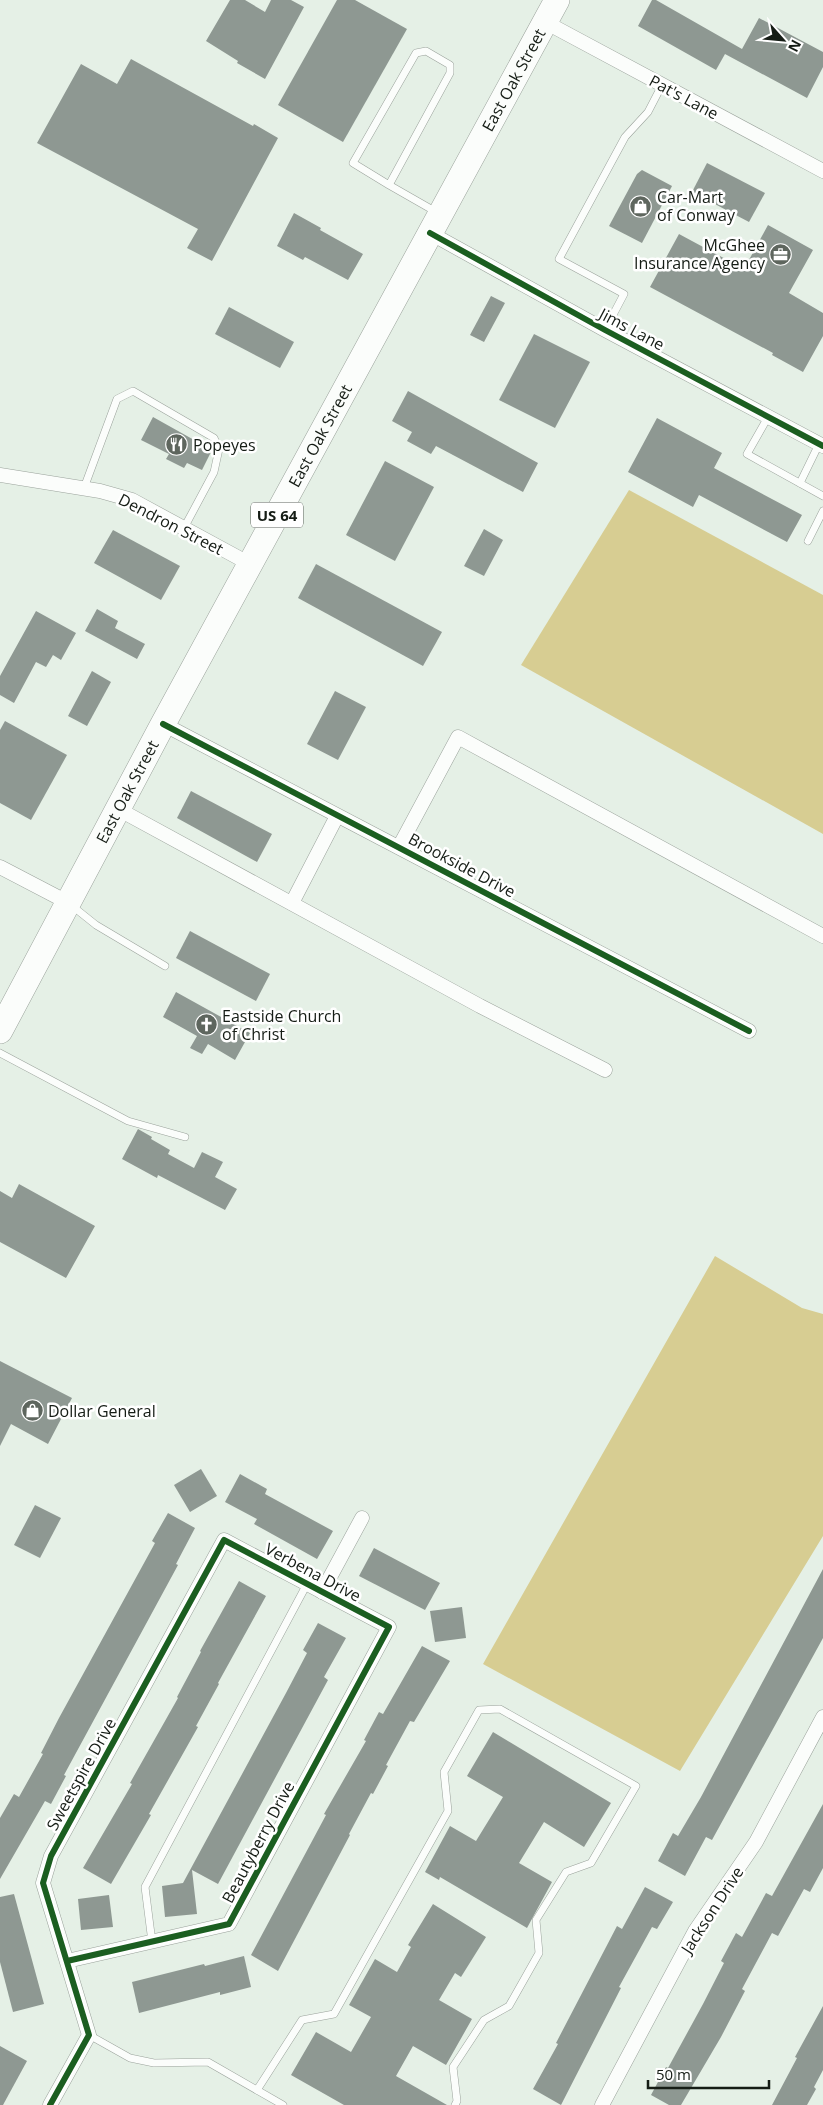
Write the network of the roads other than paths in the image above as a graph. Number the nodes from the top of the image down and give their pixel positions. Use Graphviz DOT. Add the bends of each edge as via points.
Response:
graph roads {
  1 [pos="557,0"];
  2 [pos="545,22"];
  3 [pos="662,85"];
  4 [pos="823,171"];
  5 [pos="389,185"];
  6 [pos="435,224"];
  7 [pos="605,330"];
  8 [pos="768,417"];
  9 [pos="821,445"];
  10 [pos="0,475"];
  11 [pos="800,483"];
  12 [pos="84,488"];
  13 [pos="823,496"];
  14 [pos="823,511"];
  15 [pos="184,528"];
  16 [pos="808,541"];
  17 [pos="250,564"];
  18 [pos="164,724"];
  19 [pos="118,809"];
  20 [pos="337,816"];
  21 [pos="399,848"];
  22 [pos="0,867"];
  23 [pos="69,903"];
  24 [pos="292,903"];
  25 [pos="823,936"];
  26 [pos="165,966"];
  27 [pos="0,1031"];
  28 [pos="749,1031"];
  29 [pos="0,1053"];
  30 [pos="605,1070"];
  31 [pos="185,1137"];
  32 [pos="362,1518"];
  33 [pos="224,1540"];
  34 [pos="307,1584"];
  35 [pos="322,1592"];
  36 [pos="389,1627"];
  37 [pos="823,1717"];
  38 [pos="152,1942"];
  39 [pos="67,1961"];
  40 [pos="90,2035"];
  41 [pos="258,2090"];
  42 [pos="50,2105"];
  43 [pos="283,2105"];
  44 [pos="455,2105"];
  45 [pos="602,2105"];
  1 -- 2 [label="highway, East Oak Street / US 64"];
  2 -- 3 [label="street, Pat's Lane"];
  2 -- 6 [label="highway, East Oak Street / US 64"];
  3 -- 4 [label="street, Pat's Lane"];
  3 -- 7 [label="lane" via="648,112 625,137 559,259 624,294"];
  5 -- 5 [label="lane" via="450,73 450,65 426,51 416,53 353,164"];
  5 -- 6 [label="lane"];
  6 -- 7 [label="street, Jims Lane"];
  6 -- 17 [label="highway, East Oak Street / US 64"];
  7 -- 8 [label="street, Jims Lane"];
  8 -- 9 [label="street, Jims Lane"];
  8 -- 11 [label="lane" via="747,454"];
  9 -- 11 [label="lane"];
  10 -- 12 [label="street, Dendron Street"];
  11 -- 13 [label="lane"];
  12 -- 15 [label="street, Dendron Street" via="132,500"];
  12 -- 15 [label="lane" via="117,399 133,391 214,438 219,450 214,472"];
  14 -- 16 [label="lane"];
  15 -- 17 [label="street, Dendron Street"];
  17 -- 18 [label="highway, East Oak Street / US 64"];
  18 -- 19 [label="highway, East Oak Street / US 64"];
  18 -- 20 [label="street, Brookside Drive"];
  19 -- 23 [label="highway, East Oak Street / US 64"];
  19 -- 24 [label="street"];
  20 -- 21 [label="street, Brookside Drive"];
  20 -- 24 [label="street"];
  21 -- 25 [label="street, Brookside Drive" via="458,737"];
  21 -- 28 [label="street, Brookside Drive"];
  22 -- 23 [label="street"];
  23 -- 26 [label="lane" via="96,925"];
  23 -- 27 [label="highway, East Oak Street / US 64"];
  24 -- 30 [label="street"];
  29 -- 31 [label="lane" via="128,1121"];
  32 -- 35 [label="street"];
  33 -- 34 [label="street, Verbena Drive"];
  33 -- 39 [label="street, Sweetspire Drive" via="51,1856 43,1883"];
  34 -- 35 [label="street, Verbena Drive"];
  34 -- 38 [label="lane" via="145,1887"];
  35 -- 36 [label="street, Verbena Drive"];
  36 -- 38 [label="street, Beautyberry Drive" via="229,1924"];
  37 -- 45 [label="street, Jackson Drive" via="756,1842 695,1931"];
  38 -- 39 [label="street, Beautyberry Drive"];
  39 -- 40 [label="street, Sweetspire Drive"];
  40 -- 41 [label="lane" via="130,2058 154,2063 208,2062"];
  40 -- 42 [label="street"];
  41 -- 43 [label="lane"];
  41 -- 44 [label="lane" via="302,2020 334,2014 448,1811 444,1772 479,1710 500,1709 636,1786 591,1863 566,1872 536,1920 539,1953 509,2006 484,2020 453,2068"];
}
